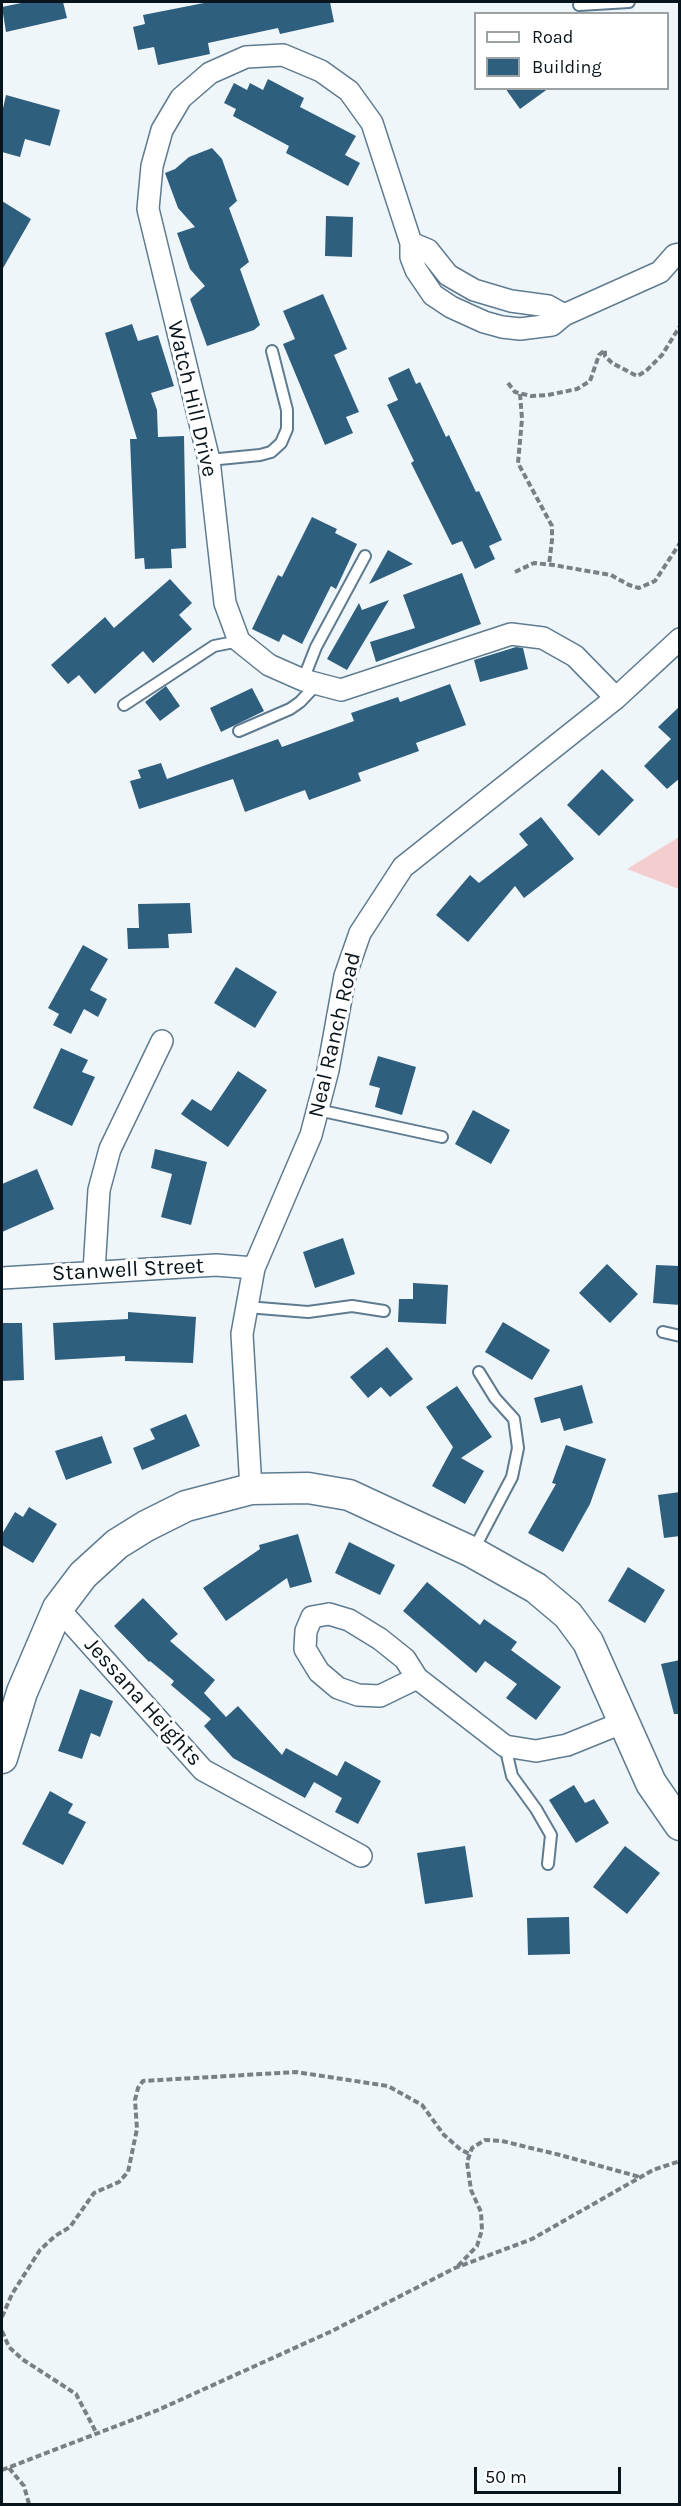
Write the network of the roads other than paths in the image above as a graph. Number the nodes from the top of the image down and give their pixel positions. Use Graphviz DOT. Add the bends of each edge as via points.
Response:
graph roads {
  1 [pos="629,2"];
  2 [pos="579,5"];
  3 [pos="680,254"];
  4 [pos="670,273"];
  5 [pos="272,351"];
  6 [pos="209,460"];
  7 [pos="364,556"];
  8 [pos="680,639"];
  9 [pos="239,641"];
  10 [pos="310,682"];
  11 [pos="616,698"];
  12 [pos="124,705"];
  13 [pos="239,731"];
  14 [pos="162,1041"];
  15 [pos="318,1110"];
  16 [pos="442,1137"];
  17 [pos="254,1268"];
  18 [pos="94,1271"];
  19 [pos="2,1278"];
  20 [pos="247,1307"];
  21 [pos="384,1311"];
  22 [pos="663,1332"];
  23 [pos="680,1336"];
  24 [pos="480,1372"];
  25 [pos="251,1490"];
  26 [pos="472,1552"];
  27 [pos="58,1608"];
  28 [pos="417,1678"];
  29 [pos="624,1722"];
  30 [pos="505,1746"];
  31 [pos="2,1758"];
  32 [pos="680,1825"];
  33 [pos="361,1856"];
  34 [pos="548,1864"];
  1 -- 2 [label="lane"];
  3 -- 4 [label="street, Watch Hill Drive" via="675,255"];
  4 -- 6 [label="street, Watch Hill Drive" via="564,315 552,325 502,327 467,315 433,295 424,285 411,257 411,243 372,123 349,91 321,71 283,55 246,57 210,73 181,98 162,130 152,166 148,209"];
  5 -- 6 [label="lane" via="287,410 287,429 281,443 260,455"];
  6 -- 9 [label="street, Watch Hill Drive" via="225,603"];
  7 -- 10 [label="lane" via="316,647"];
  8 -- 11 [label="street, Neal Ranch Road"];
  9 -- 10 [label="street" via="269,665"];
  9 -- 12 [label="lane" via="214,645"];
  10 -- 11 [label="street" via="341,690 511,634 543,638 575,656"];
  10 -- 13 [label="lane" via="300,702 290,709"];
  11 -- 15 [label="street, Neal Ranch Road" via="403,867 360,933 345,976"];
  14 -- 18 [label="street" via="110,1149 99,1190"];
  15 -- 16 [label="lane"];
  15 -- 17 [label="street, Neal Ranch Road"];
  17 -- 18 [label="street, Stanwell Street" via="216,1265"];
  17 -- 20 [label="street, Neal Ranch Road"];
  18 -- 19 [label="street, Stanwell Street"];
  20 -- 21 [label="lane" via="308,1312 352,1306"];
  20 -- 25 [label="street, Neal Ranch Road" via="242,1334"];
  22 -- 23 [label="lane"];
  24 -- 26 [label="lane" via="495,1398 514,1419 518,1448 512,1477"];
  25 -- 26 [label="street" via="308,1488 349,1495"];
  25 -- 27 [label="street" via="186,1506 146,1526 117,1544 83,1575"];
  26 -- 29 [label="street" via="537,1588 568,1616 588,1642"];
  27 -- 31 [label="street" via="22,1692"];
  27 -- 33 [label="street, Jessana Heights" via="203,1770"];
  28 -- 28 [label="street" via="405,1659 349,1620 329,1614 312,1617 305,1649 320,1672 338,1689 380,1696"];
  28 -- 30 [label="street"];
  29 -- 30 [label="street" via="567,1745 536,1751"];
  29 -- 32 [label="street" via="651,1783"];
  30 -- 34 [label="lane" via="512,1776 551,1835"];
}
